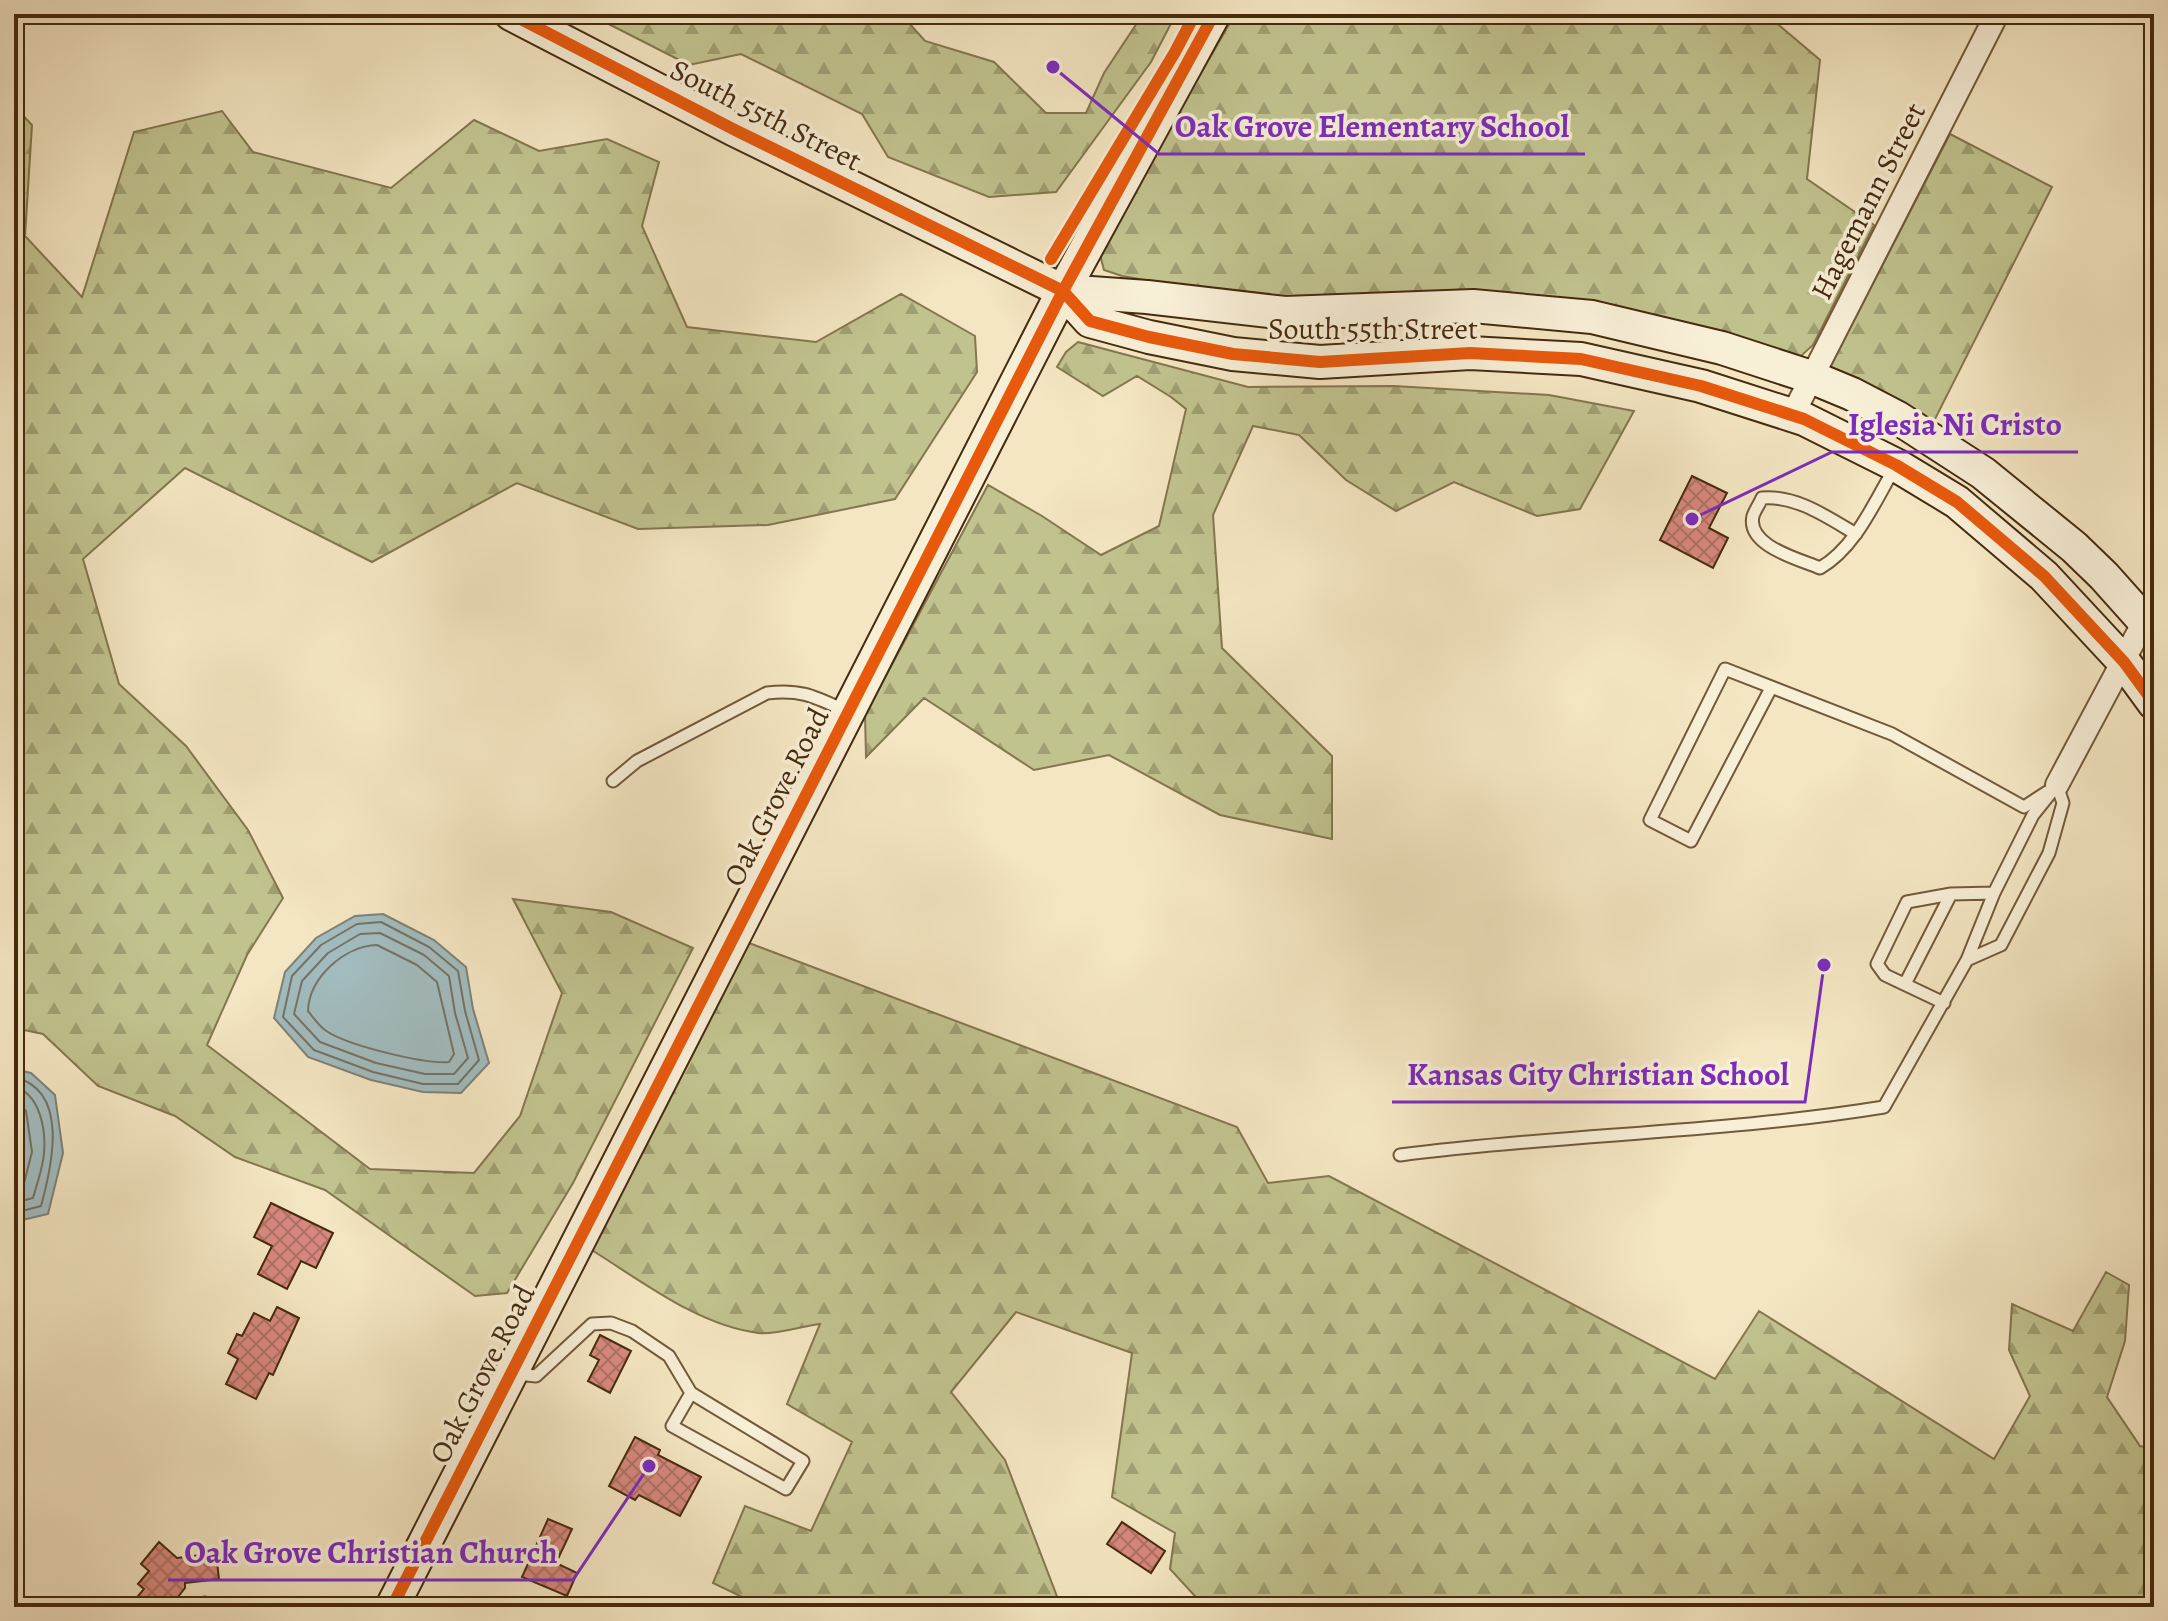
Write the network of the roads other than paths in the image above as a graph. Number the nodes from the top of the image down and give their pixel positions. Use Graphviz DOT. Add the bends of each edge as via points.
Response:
graph roads {
  1 [pos="511,14"];
  2 [pos="1214,14"];
  3 [pos="1997,14"];
  4 [pos="1063,291"];
  5 [pos="1811,377"];
  6 [pos="1792,416"];
  7 [pos="1896,465"];
  8 [pos="1856,534"];
  9 [pos="2151,618"];
  10 [pos="2124,662"];
  11 [pos="1771,688"];
  12 [pos="2154,703"];
  13 [pos="849,712"];
  14 [pos="613,781"];
  15 [pos="2057,785"];
  16 [pos="1994,893"];
  17 [pos="1951,894"];
  18 [pos="1967,960"];
  19 [pos="1905,984"];
  20 [pos="1944,1003"];
  21 [pos="1400,1155"];
  22 [pos="511,1374"];
  23 [pos="691,1393"];
  24 [pos="392,1607"];
  1 -- 4 [label="street, South 55th Street"];
  2 -- 4 [label="street, Oak Grove Road"];
  3 -- 5 [label="street, Hagemann Street"];
  4 -- 5 [label="street, South 55th Street" via="1285,313 1473,306 1592,317 1722,348"];
  4 -- 6 [label="street, South 55th Street" via="1090,321 1233,354 1320,362 1470,353 1581,359 1701,386"];
  4 -- 13 [label="street, Oak Grove Road"];
  5 -- 6 [label="street, Hagemann Street"];
  5 -- 9 [label="street, South 55th Street" via="1898,418 1983,473"];
  6 -- 7 [label="street, South 55th Street"];
  7 -- 8 [label="lane"];
  7 -- 10 [label="street, South 55th Street" via="1957,502 2002,539"];
  8 -- 8 [label="lane" via="1820,568 1763,543 1753,517 1762,498 1778,497 1811,508"];
  9 -- 10 [label="street"];
  10 -- 12 [label="street, South 55th Street"];
  10 -- 15 [label="street"];
  11 -- 11 [label="lane" via="1691,841 1650,820 1725,669"];
  11 -- 15 [label="lane" via="1892,734 2024,807"];
  13 -- 14 [label="lane" via="804,692 767,693 637,761"];
  13 -- 22 [label="street, Oak Grove Road"];
  15 -- 16 [label="lane" via="2033,815"];
  15 -- 18 [label="lane" via="2063,803 2049,853 2001,945"];
  16 -- 17 [label="lane"];
  16 -- 18 [label="lane"];
  17 -- 19 [label="lane"];
  17 -- 19 [label="lane" via="1907,902 1877,964 1885,975"];
  18 -- 20 [label="lane"];
  19 -- 20 [label="lane"];
  20 -- 21 [label="lane" via="1884,1107 1804,1120"];
  22 -- 23 [label="lane" via="536,1376 592,1324 611,1323 669,1356"];
  22 -- 24 [label="street, Oak Grove Road"];
  23 -- 23 [label="lane" via="803,1461 786,1489 672,1426"];
}
